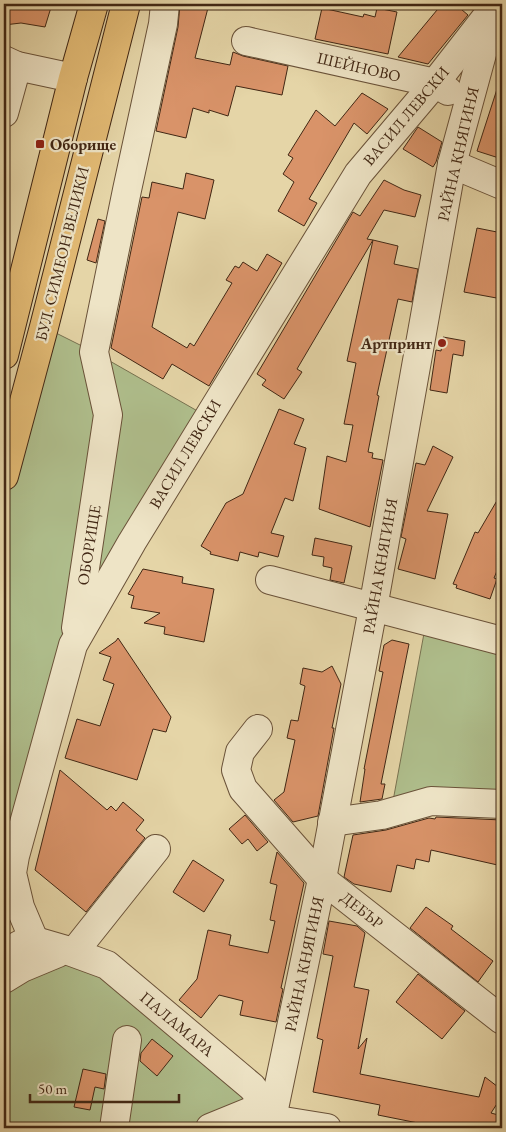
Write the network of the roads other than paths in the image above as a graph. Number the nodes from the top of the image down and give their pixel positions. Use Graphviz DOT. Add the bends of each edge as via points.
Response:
graph roads {
  1 [pos="94,4"];
  2 [pos="126,4"];
  3 [pos="165,4"];
  4 [pos="496,5"];
  5 [pos="246,41"];
  6 [pos="10,63"];
  7 [pos="73,78"];
  8 [pos="435,83"];
  9 [pos="468,103"];
  10 [pos="4,113"];
  11 [pos="452,164"];
  12 [pos="502,185"];
  13 [pos="4,355"];
  14 [pos="4,476"];
  15 [pos="270,580"];
  16 [pos="373,608"];
  17 [pos="502,641"];
  18 [pos="74,645"];
  19 [pos="258,729"];
  20 [pos="502,804"];
  21 [pos="332,822"];
  22 [pos="156,849"];
  23 [pos="322,879"];
  24 [pos="8,884"];
  25 [pos="54,951"];
  26 [pos="4,953"];
  27 [pos="4,979"];
  28 [pos="502,1020"];
  29 [pos="127,1040"];
  30 [pos="269,1117"];
  31 [pos="114,1128"];
  32 [pos="210,1128"];
  33 [pos="327,1128"];
  1 -- 7 [label="main road, БУЛ. СИМЕОН ВЕЛИКИ"];
  2 -- 14 [label="main road, БУЛ. СИМЕОН ВЕЛИКИ"];
  3 -- 18 [label="street, ОБОРИЩЕ" via="94,352 108,415"];
  4 -- 8 [label="street, ВАСИЛ ЛЕВСКИ"];
  4 -- 9 [label="street, РАЙНА КНЯГИНЯ"];
  5 -- 8 [label="street, ШЕЙНОВО"];
  6 -- 7 [label="street"];
  6 -- 10 [label="street"];
  7 -- 13 [label="main road, БУЛ. СИМЕОН ВЕЛИКИ"];
  8 -- 9 [label="street, ШЕЙНОВО"];
  8 -- 18 [label="street, ВАСИЛ ЛЕВСКИ" via="358,174 132,542"];
  9 -- 11 [label="street, РАЙНА КНЯГИНЯ"];
  11 -- 12 [label="street"];
  11 -- 16 [label="street, РАЙНА КНЯГИНЯ"];
  15 -- 16 [label="street"];
  16 -- 17 [label="street"];
  16 -- 21 [label="street, РАЙНА КНЯГИНЯ"];
  18 -- 24 [label="street, ВАСИЛ ЛЕВСКИ"];
  19 -- 23 [label="street, ДЕБЪР" via="240,752 236,770 243,789"];
  20 -- 21 [label="street" via="431,801 382,815"];
  21 -- 23 [label="street, РАЙНА КНЯГИНЯ"];
  22 -- 25 [label="street"];
  23 -- 28 [label="street, ДЕБЪР"];
  23 -- 30 [label="street, РАЙНА КНЯГИНЯ"];
  24 -- 25 [label="street, ВАСИЛ ЛЕВСКИ" via="20,907"];
  25 -- 26 [label="street" via="24,943"];
  25 -- 27 [label="street"];
  25 -- 30 [label="street, ПАЛАМАРА" via="107,965 252,1086"];
  29 -- 31 [label="street"];
  30 -- 32 [label="street"];
  30 -- 33 [label="street"];
}
